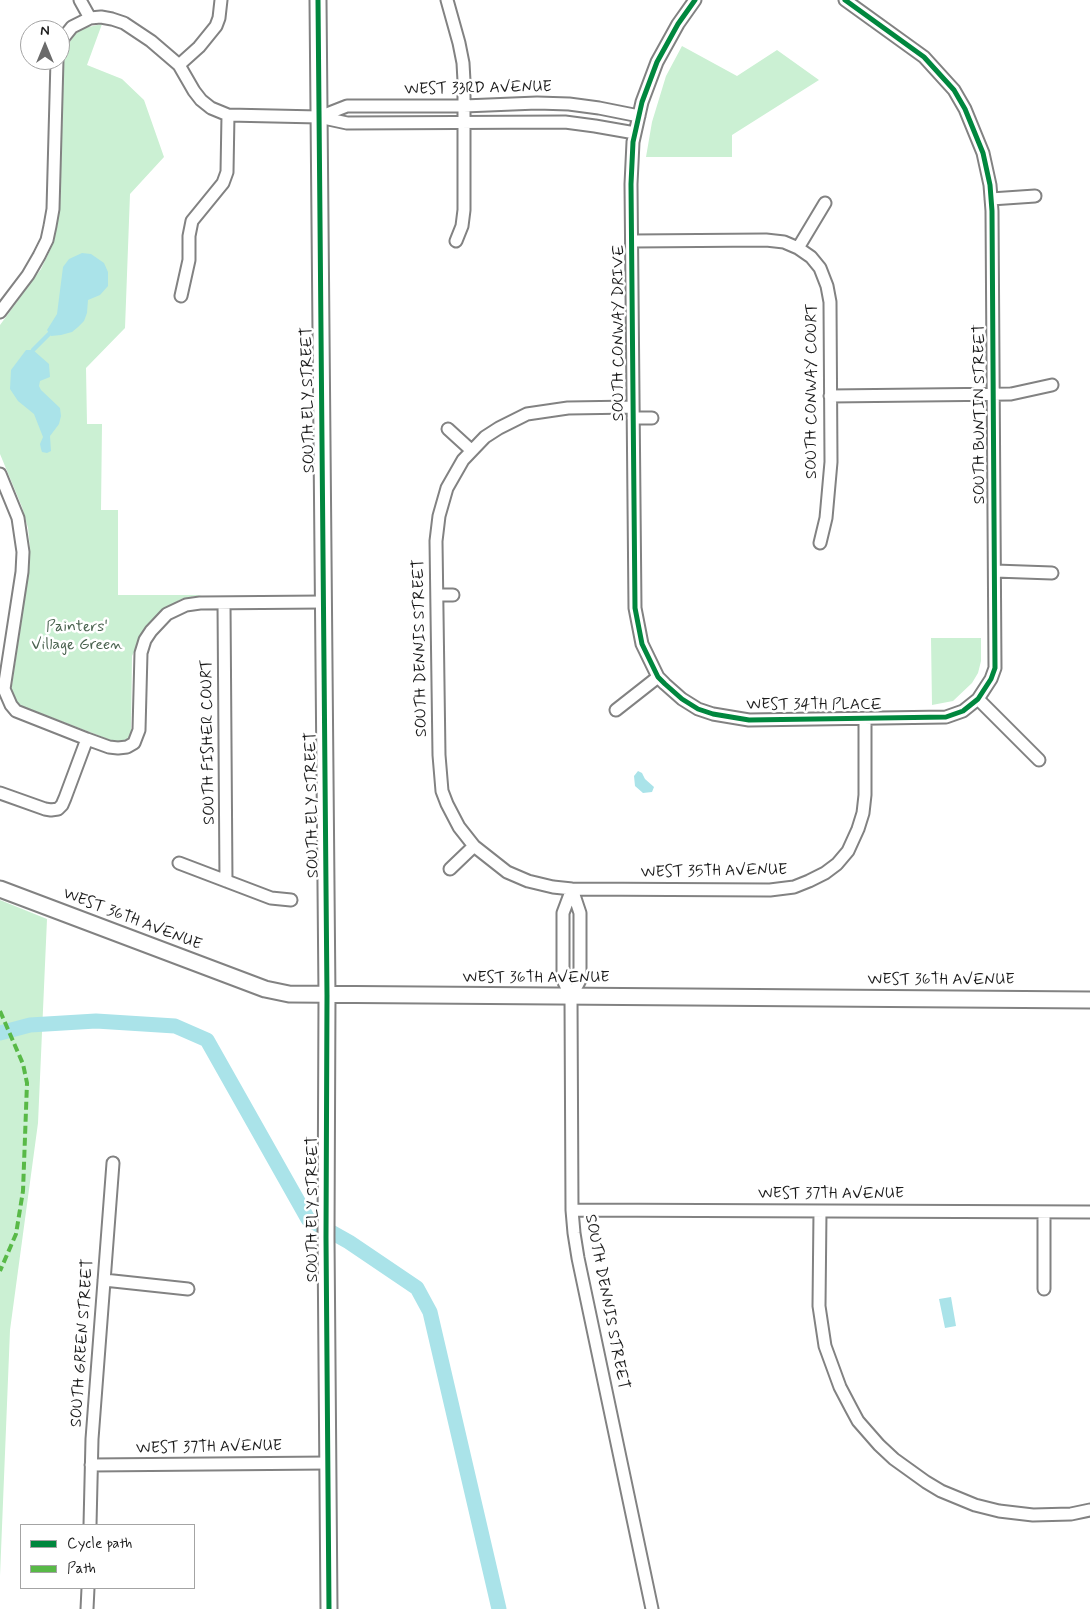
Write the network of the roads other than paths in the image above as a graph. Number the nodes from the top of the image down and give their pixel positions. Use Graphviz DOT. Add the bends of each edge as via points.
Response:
graph roads {
  1 [pos="80,0"];
  2 [pos="221,0"];
  3 [pos="318,0"];
  4 [pos="447,0"];
  5 [pos="696,0"];
  6 [pos="845,0"];
  7 [pos="90,18"];
  8 [pos="70,30"];
  9 [pos="180,65"];
  10 [pos="57,70"];
  11 [pos="464,106"];
  12 [pos="228,115"];
  13 [pos="639,116"];
  14 [pos="319,117"];
  15 [pos="464,123"];
  16 [pos="635,133"];
  17 [pos="1035,196"];
  18 [pos="992,199"];
  19 [pos="825,203"];
  20 [pos="456,241"];
  21 [pos="632,241"];
  22 [pos="798,248"];
  23 [pos="181,296"];
  24 [pos="0,312"];
  25 [pos="1052,385"];
  26 [pos="994,395"];
  27 [pos="830,396"];
  28 [pos="633,412"];
  29 [pos="652,418"];
  30 [pos="448,429"];
  31 [pos="471,450"];
  32 [pos="0,474"];
  33 [pos="820,544"];
  34 [pos="995,571"];
  35 [pos="1052,573"];
  36 [pos="437,595"];
  37 [pos="453,595"];
  38 [pos="323,602"];
  39 [pos="224,603"];
  40 [pos="658,677"];
  41 [pos="978,700"];
  42 [pos="616,710"];
  43 [pos="864,718"];
  44 [pos="86,739"];
  45 [pos="1039,760"];
  46 [pos="0,793"];
  47 [pos="474,846"];
  48 [pos="178,863"];
  49 [pos="450,869"];
  50 [pos="226,881"];
  51 [pos="0,888"];
  52 [pos="572,889"];
  53 [pos="291,900"];
  54 [pos="327,995"];
  55 [pos="571,996"];
  56 [pos="1090,1000"];
  57 [pos="113,1163"];
  58 [pos="572,1210"];
  59 [pos="820,1212"];
  60 [pos="1044,1212"];
  61 [pos="1090,1212"];
  62 [pos="104,1280"];
  63 [pos="188,1289"];
  64 [pos="1044,1289"];
  65 [pos="328,1463"];
  66 [pos="92,1465"];
  67 [pos="1090,1510"];
  68 [pos="90,1524"];
  69 [pos="88,1589"];
  70 [pos="87,1609"];
  71 [pos="329,1609"];
  72 [pos="652,1609"];
  1 -- 7 [label="street"];
  2 -- 9 [label="street" via="216,26"];
  3 -- 14 [label="street, SOUTH ELY STREET"];
  4 -- 11 [label="street" via="463,63"];
  5 -- 13 [label="street, SOUTH CONWAY DRIVE" via="663,50"];
  6 -- 18 [label="street, SOUTH BUNTIN STREET" via="924,58 954,90 974,127"];
  7 -- 8 [label="street"];
  7 -- 9 [label="street" via="124,23 151,40"];
  9 -- 12 [label="street" via="201,100"];
  10 -- 24 [label="street" via="53,209 47,240 28,275"];
  11 -- 13 [label="street, WEST 33RD AVENUE" via="569,104"];
  11 -- 14 [label="street, WEST 33RD AVENUE" via="347,106"];
  11 -- 15 [label="street"];
  12 -- 14 [label="street, WEST 33RD AVENUE"];
  12 -- 23 [label="street" via="227,172 223,183 192,221 189,260"];
  13 -- 16 [label="street, SOUTH CONWAY DRIVE"];
  14 -- 15 [label="street, WEST 33RD AVENUE" via="347,123"];
  14 -- 38 [label="street, SOUTH ELY STREET"];
  15 -- 16 [label="street, WEST 33RD AVENUE" via="565,122"];
  15 -- 20 [label="street" via="464,210"];
  16 -- 21 [label="street, SOUTH CONWAY DRIVE"];
  17 -- 18 [label="street"];
  18 -- 26 [label="street, SOUTH BUNTIN STREET"];
  19 -- 22 [label="street"];
  21 -- 22 [label="street" via="766,240"];
  21 -- 28 [label="street, SOUTH CONWAY DRIVE"];
  22 -- 27 [label="street, SOUTH CONWAY COURT" via="820,268 827,286 830,302"];
  25 -- 26 [label="street"];
  26 -- 27 [label="street"];
  26 -- 34 [label="street, SOUTH BUNTIN STREET"];
  27 -- 33 [label="street, SOUTH CONWAY COURT" via="830,480"];
  28 -- 29 [label="street, SOUTH DENNIS STREET"];
  28 -- 31 [label="street, SOUTH DENNIS STREET" via="568,408 527,414 499,428"];
  28 -- 40 [label="street, SOUTH CONWAY DRIVE" via="635,608 642,644"];
  30 -- 31 [label="street"];
  31 -- 36 [label="street, SOUTH DENNIS STREET" via="450,482 439,516"];
  32 -- 44 [label="street" via="18,518 23,552 4,689 16,711"];
  34 -- 35 [label="street"];
  34 -- 41 [label="street, SOUTH BUNTIN STREET" via="995,668"];
  36 -- 37 [label="street"];
  36 -- 47 [label="street, SOUTH DENNIS STREET" via="442,791 452,816"];
  38 -- 39 [label="street"];
  38 -- 54 [label="street, SOUTH ELY STREET"];
  39 -- 44 [label="street" via="200,603 167,614 145,640 140,653 139,730 134,743 118,748"];
  39 -- 50 [label="street, SOUTH FISHER COURT"];
  40 -- 42 [label="street"];
  40 -- 43 [label="street, WEST 34TH PLACE" via="682,700 698,709 729,718"];
  41 -- 43 [label="street, WEST 34TH PLACE" via="963,711 946,717"];
  41 -- 45 [label="street"];
  43 -- 52 [label="street, WEST 35TH AVENUE" via="863,813 848,851 825,874 794,887 770,890"];
  44 -- 46 [label="street" via="65,798 58,808 45,810"];
  47 -- 49 [label="street"];
  47 -- 52 [label="street, WEST 35TH AVENUE" via="507,872 528,881"];
  48 -- 50 [label="street"];
  50 -- 53 [label="street" via="272,898"];
  51 -- 54 [label="street, WEST 36TH AVENUE" via="265,990"];
  52 -- 55 [label="street, SOUTH DENNIS STREET" via="564,913 563,980"];
  52 -- 55 [label="street, SOUTH DENNIS STREET" via="580,913 580,980"];
  54 -- 55 [label="street, WEST 36TH AVENUE"];
  54 -- 65 [label="street, SOUTH ELY STREET"];
  55 -- 56 [label="street, WEST 36TH AVENUE"];
  55 -- 58 [label="street, SOUTH DENNIS STREET"];
  57 -- 62 [label="street, SOUTH GREEN STREET"];
  58 -- 59 [label="street, WEST 37TH AVENUE"];
  58 -- 72 [label="street, SOUTH DENNIS STREET" via="578,1258"];
  59 -- 60 [label="street, WEST 37TH AVENUE"];
  59 -- 67 [label="street" via="819,1306 825,1346 850,1408 879,1445 926,1482 975,1505 1033,1516"];
  60 -- 61 [label="street, WEST 37TH AVENUE"];
  60 -- 64 [label="street"];
  62 -- 63 [label="street"];
  62 -- 66 [label="street, SOUTH GREEN STREET"];
  65 -- 66 [label="street, WEST 37TH AVENUE"];
  65 -- 71 [label="street, SOUTH ELY STREET"];
  66 -- 68 [label="street, SOUTH GREEN STREET"];
  69 -- 70 [label="street"];
}
